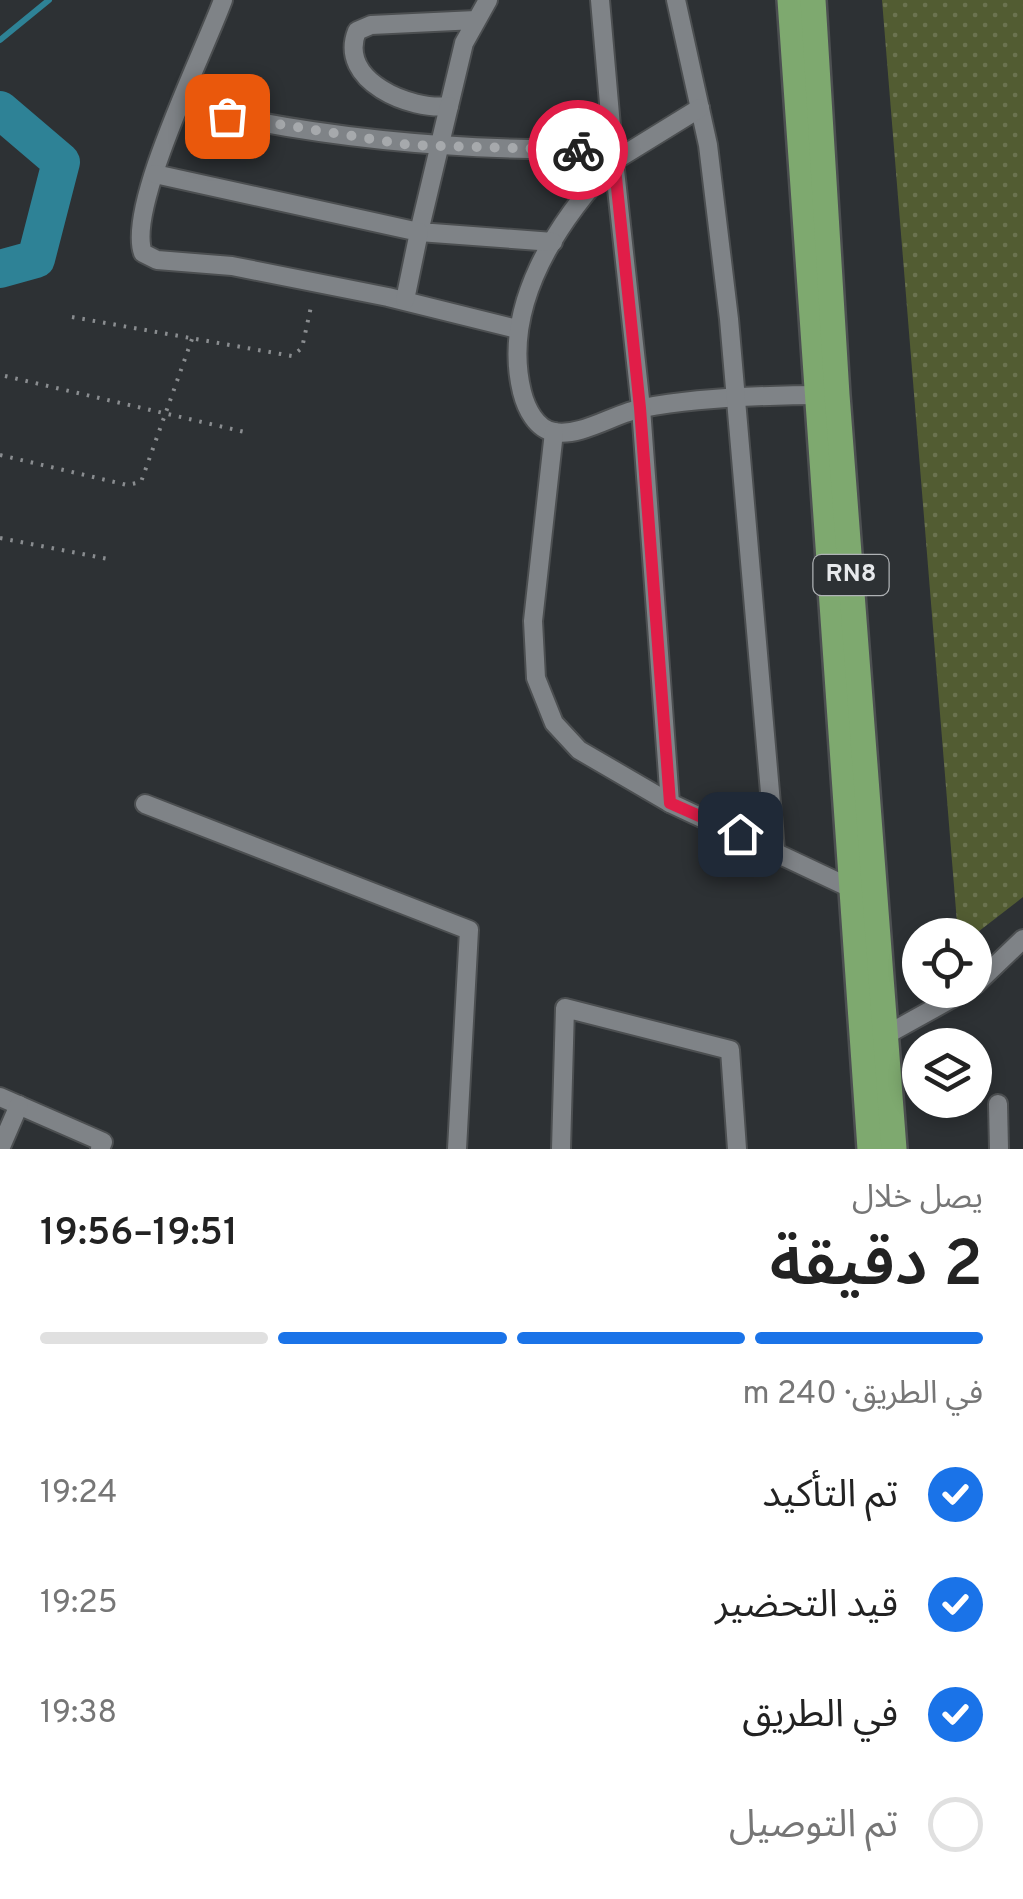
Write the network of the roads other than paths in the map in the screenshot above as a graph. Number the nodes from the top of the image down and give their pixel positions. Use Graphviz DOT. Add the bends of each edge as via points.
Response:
graph roads {
  1 [pos="223,0"];
  2 [pos="488,0"];
  3 [pos="600,0"];
  4 [pos="676,0"];
  5 [pos="790,0"];
  6 [pos="813,0"];
  7 [pos="476,20"];
  8 [pos="180,105"];
  9 [pos="450,106"];
  10 [pos="700,108"];
  11 [pos="808,108"];
  12 [pos="441,148"];
  13 [pos="614,155"];
  14 [pos="155,174"];
  15 [pos="419,232"];
  16 [pos="553,242"];
  17 [pos="404,300"];
  18 [pos="517,329"];
  19 [pos="827,395"];
  20 [pos="735,400"];
  21 [pos="640,408"];
  22 [pos="554,432"];
  23 [pos="838,548"];
  24 [pos="670,803"];
  25 [pos="145,804"];
  26 [pos="775,850"];
  27 [pos="852,888"];
  28 [pos="877,902"];
  29 [pos="1023,939"];
  30 [pos="992,969"];
  31 [pos="871,973"];
  32 [pos="935,1008"];
  33 [pos="888,1034"];
  34 [pos="0,1097"];
  35 [pos="998,1104"];
  36 [pos="19,1106"];
  37 [pos="0,1149"];
  38 [pos="100,1149"];
  39 [pos="457,1149"];
  40 [pos="561,1149"];
  41 [pos="738,1149"];
  42 [pos="870,1149"];
  43 [pos="894,1149"];
  44 [pos="999,1149"];
  1 -- 8 [label="street"];
  2 -- 7 [label="street"];
  3 -- 13 [label="street"];
  4 -- 10 [label="street"];
  5 -- 11 [label="main road, RN8"];
  6 -- 11 [label="main road, RN8"];
  7 -- 9 [label="street" via="455,70"];
  7 -- 9 [label="street" via="370,25 354,36 357,63 376,86 425,108"];
  8 -- 12 [label="street"];
  8 -- 14 [label="street"];
  9 -- 12 [label="street"];
  10 -- 13 [label="street"];
  10 -- 20 [label="street"];
  11 -- 19 [label="main road, RN8"];
  12 -- 13 [label="street"];
  12 -- 15 [label="street"];
  13 -- 16 [label="street"];
  13 -- 21 [label="street"];
  14 -- 15 [label="street"];
  14 -- 17 [label="street" via="139,242 148,258 232,266"];
  15 -- 16 [label="street"];
  15 -- 17 [label="street"];
  16 -- 18 [label="street"];
  17 -- 18 [label="street"];
  18 -- 22 [label="street" via="514,362 524,401 536,421"];
  19 -- 20 [label="street"];
  19 -- 23 [label="main road, RN8"];
  20 -- 21 [label="street"];
  20 -- 26 [label="street"];
  21 -- 22 [label="street"];
  21 -- 24 [label="street"];
  22 -- 24 [label="street" via="532,621 536,678 554,723 579,750"];
  23 -- 27 [label="main road, RN8"];
  23 -- 28 [label="main road, RN8"];
  24 -- 26 [label="street"];
  25 -- 39 [label="street" via="469,930"];
  26 -- 27 [label="street"];
  27 -- 28 [label="street"];
  27 -- 31 [label="main road, RN8"];
  28 -- 31 [label="main road, RN8"];
  29 -- 30 [label="street"];
  31 -- 33 [label="main road, RN8"];
  31 -- 42 [label="main road, RN8"];
  32 -- 33 [label="street"];
  33 -- 43 [label="main road, RN8"];
  34 -- 36 [label="street"];
  35 -- 44 [label="street"];
  36 -- 37 [label="street"];
  36 -- 38 [label="street" via="104,1142"];
  40 -- 41 [label="street" via="565,1008 730,1050"];
}
